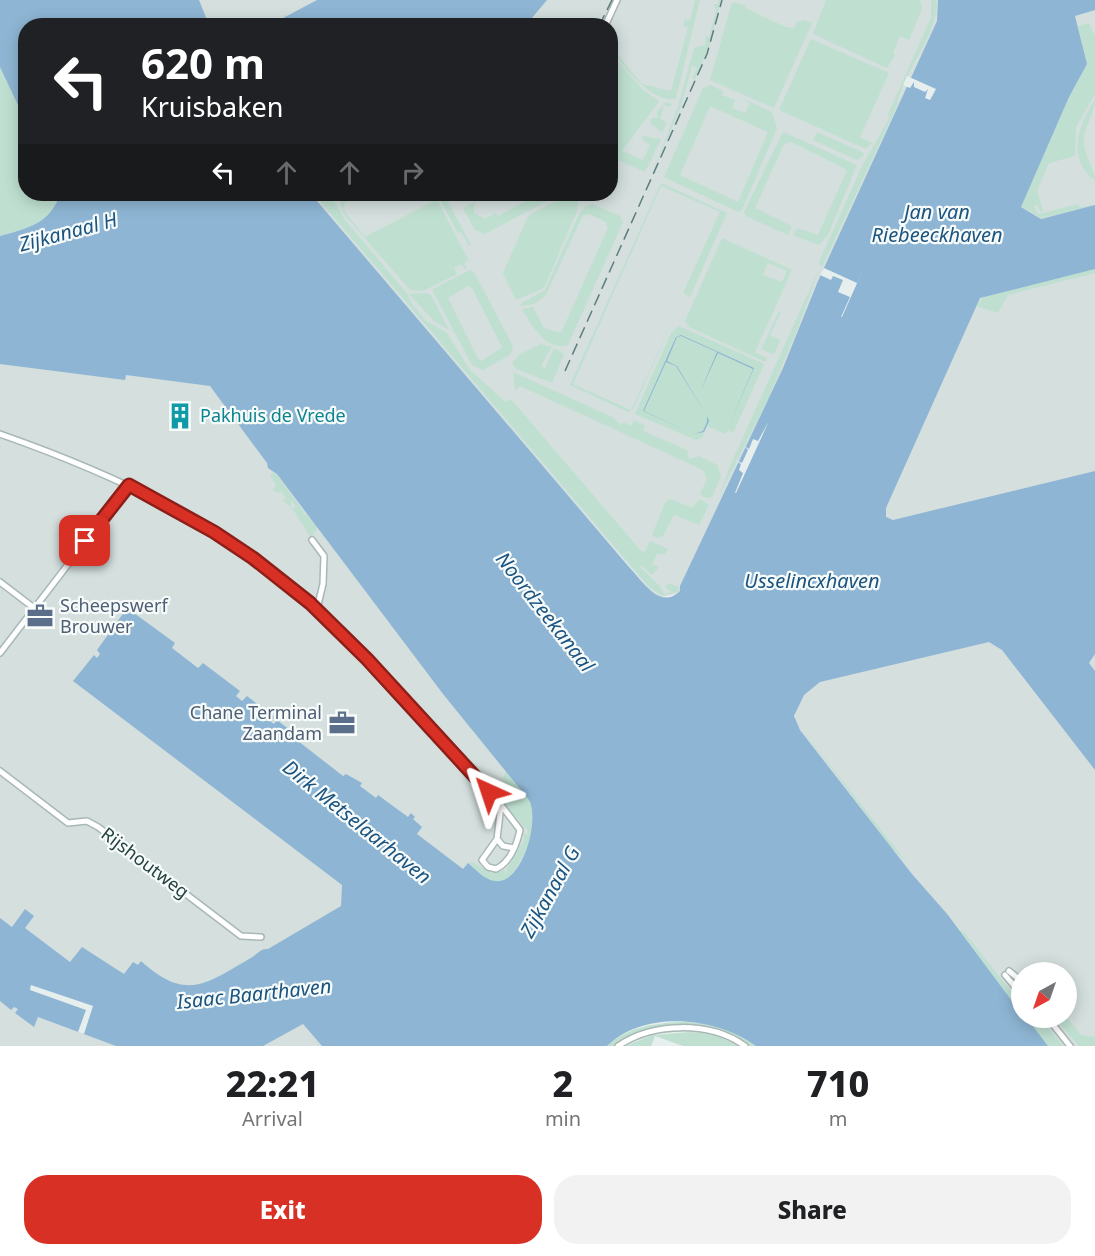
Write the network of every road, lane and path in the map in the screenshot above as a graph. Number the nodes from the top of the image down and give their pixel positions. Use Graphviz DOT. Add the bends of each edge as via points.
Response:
graph roads {
  1 [pos="617,0"];
  2 [pos="609,18"];
  3 [pos="0,434"];
  4 [pos="129,485"];
  5 [pos="312,540"];
  6 [pos="0,582"];
  7 [pos="34,608"];
  8 [pos="317,609"];
  9 [pos="0,653"];
  10 [pos="0,771"];
  11 [pos="501,805"];
  12 [pos="497,839"];
  13 [pos="514,848"];
  14 [pos="261,937"];
  15 [pos="1056,1028"];
  16 [pos="742,1044"];
  17 [pos="618,1046"];
  18 [pos="1070,1046"];
  1 -- 2 [label="street"];
  3 -- 4 [label="street"];
  4 -- 7 [label="street"];
  4 -- 8 [label="street" via="239,549"];
  5 -- 8 [label="street" via="324,556"];
  6 -- 7 [label="street"];
  7 -- 9 [label="street"];
  8 -- 11 [label="street"];
  10 -- 14 [label="street, Rijshoutweg" via="68,823 87,821 98,827 241,936"];
  11 -- 12 [label="street"];
  11 -- 13 [label="street" via="520,830"];
  12 -- 13 [label="street" via="503,846"];
  12 -- 13 [label="street" via="482,860 488,867 503,866"];
  15 -- 18 [label="street"];
  16 -- 17 [label="street" via="711,1031 668,1029 638,1035"];
}
